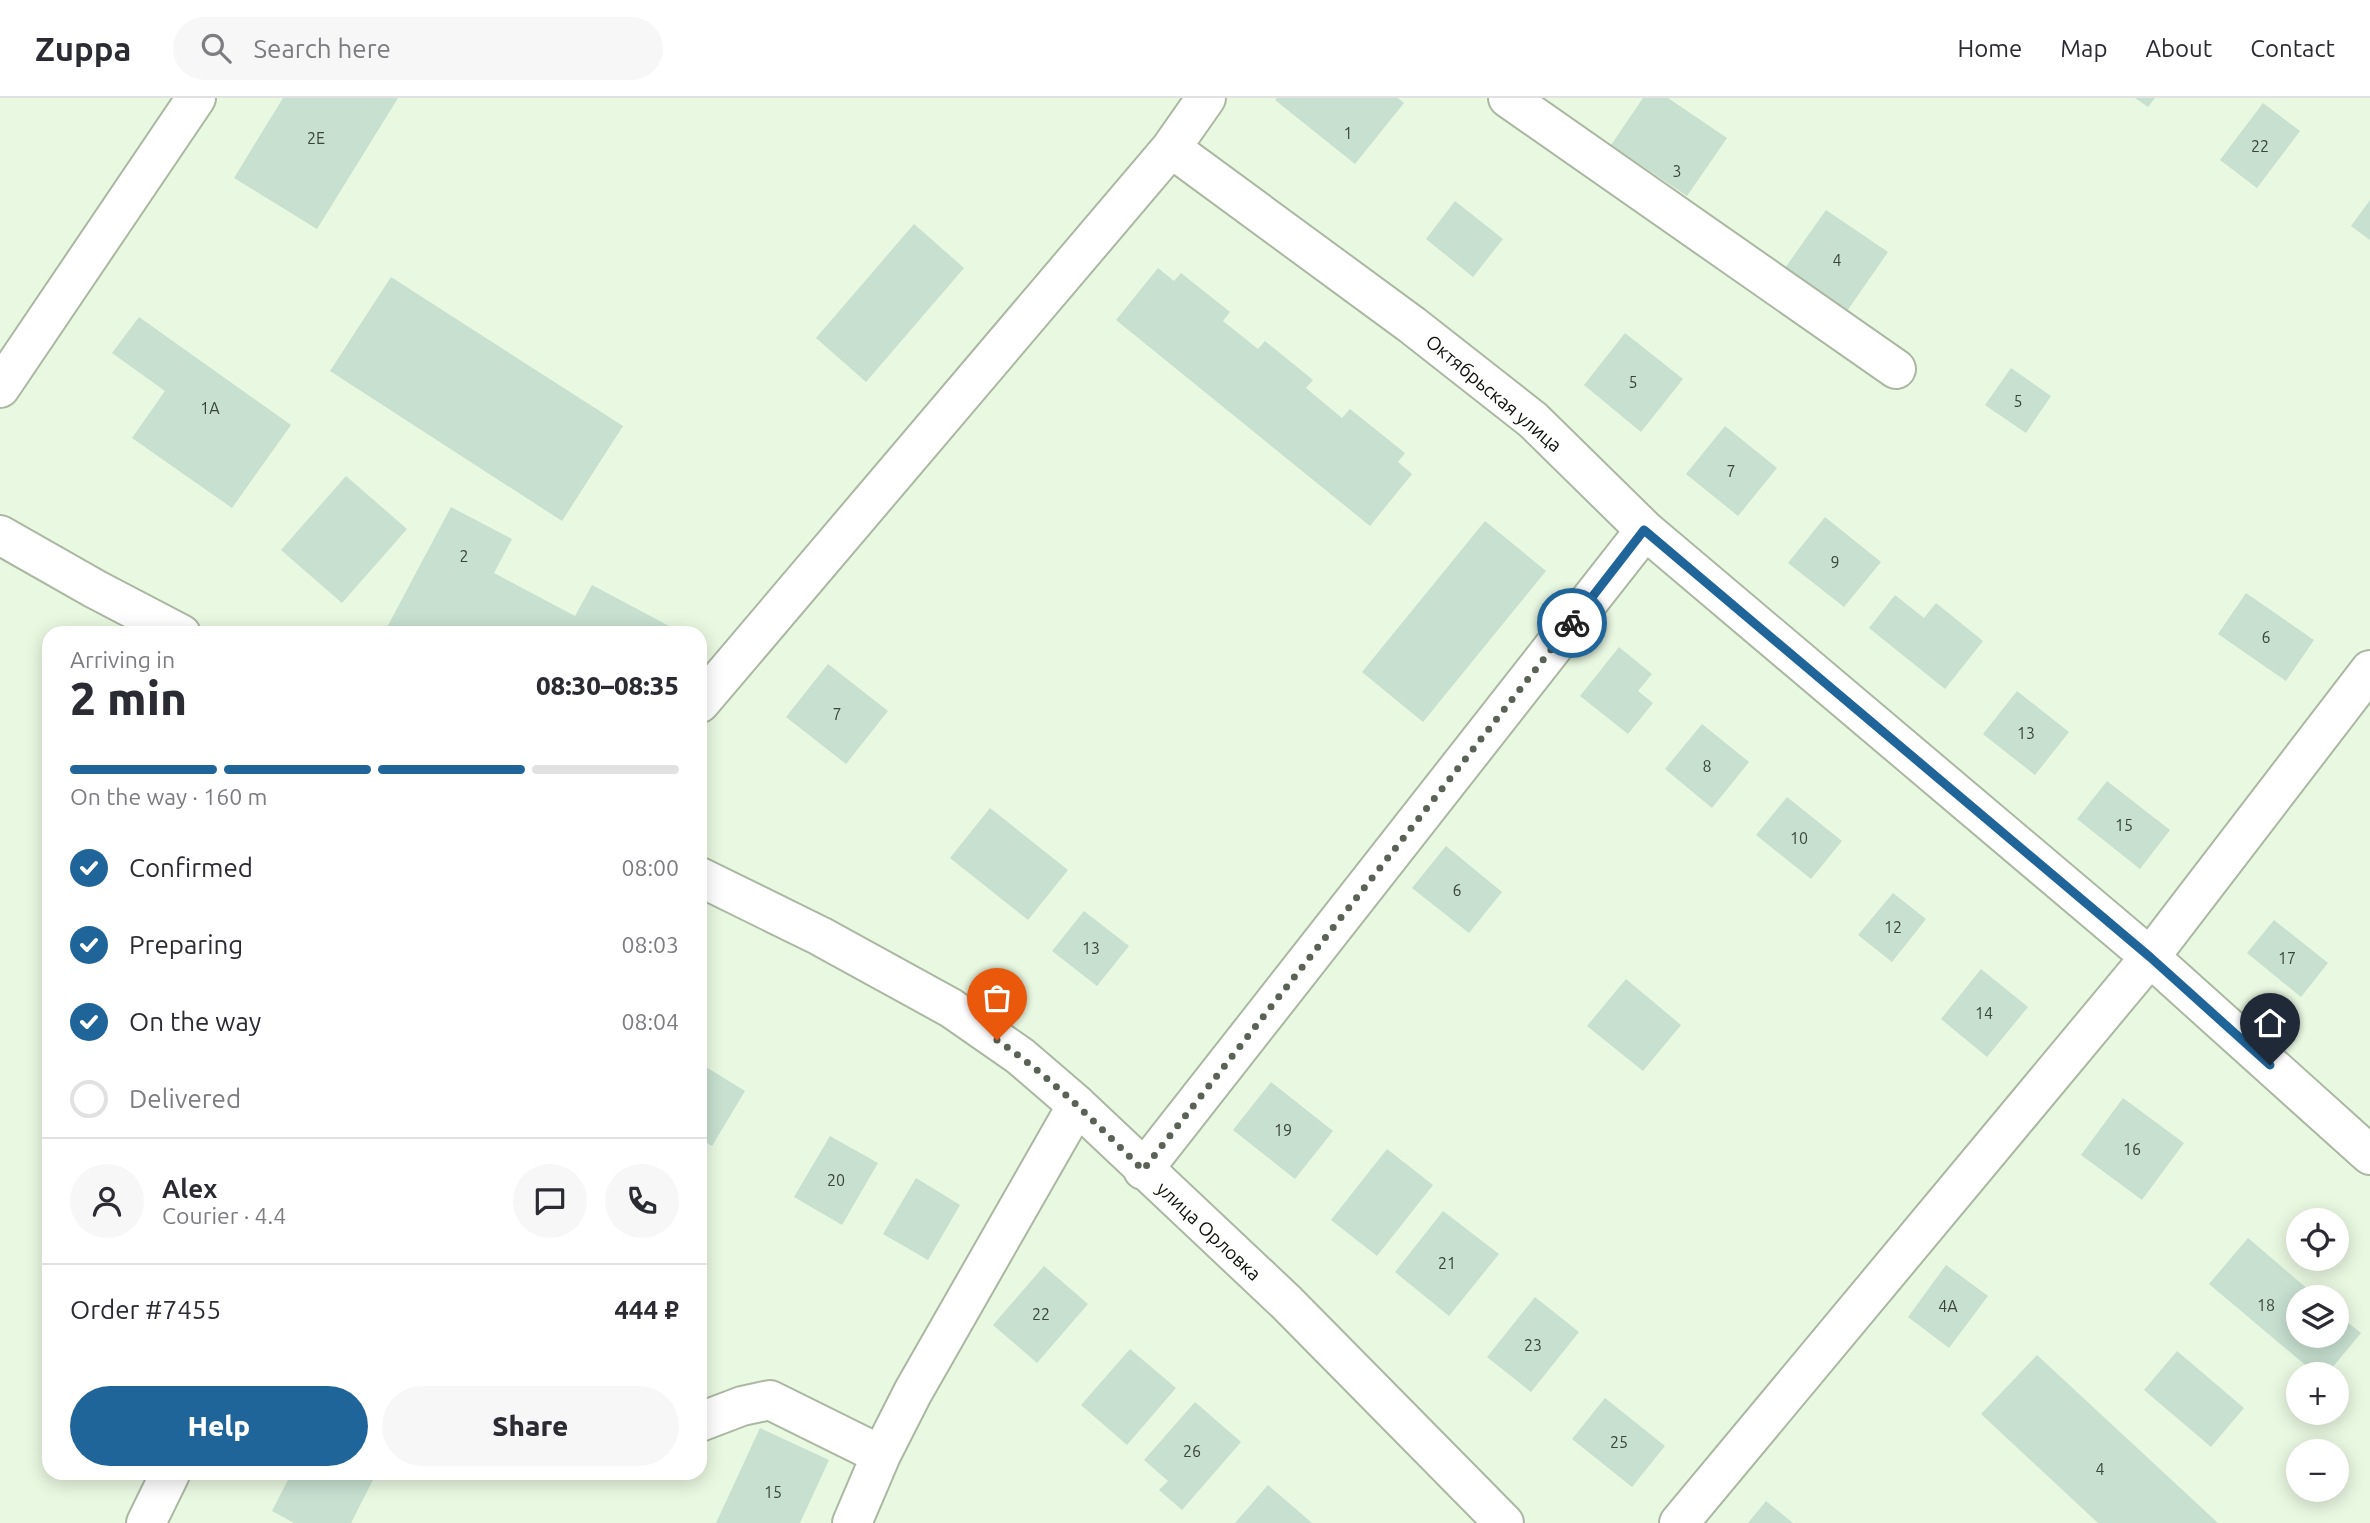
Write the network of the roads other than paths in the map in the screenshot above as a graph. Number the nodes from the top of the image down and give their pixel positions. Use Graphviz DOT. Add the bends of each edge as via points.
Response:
graph roads {
  1 [pos="196,98"];
  2 [pos="1206,98"];
  3 [pos="1508,98"];
  4 [pos="1171,148"];
  5 [pos="1896,369"];
  6 [pos="0,388"];
  7 [pos="1644,530"];
  8 [pos="0,535"];
  9 [pos="166,626"];
  10 [pos="2370,670"];
  11 [pos="707,695"];
  12 [pos="707,880"];
  13 [pos="2150,957"];
  14 [pos="1077,1105"];
  15 [pos="2370,1155"];
  16 [pos="1143,1170"];
  17 [pos="707,1419"];
  18 [pos="881,1455"];
  19 [pos="167,1480"];
  20 [pos="146,1523"];
  21 [pos="852,1523"];
  22 [pos="1504,1523"];
  23 [pos="1679,1523"];
  1 -- 6 [label="street"];
  2 -- 4 [label="street"];
  3 -- 5 [label="street"];
  4 -- 7 [label="street, Октябрьская улица" via="1534,420"];
  4 -- 11 [label="street"];
  7 -- 13 [label="street, Октябрьская улица"];
  7 -- 16 [label="street"];
  8 -- 9 [label="street"];
  10 -- 13 [label="street"];
  12 -- 14 [label="street, улица Орловка" via="951,1008 1020,1056"];
  13 -- 15 [label="street, Октябрьская улица"];
  13 -- 23 [label="street"];
  14 -- 16 [label="street, улица Орловка"];
  14 -- 18 [label="street"];
  16 -- 22 [label="street, улица Орловка" via="1286,1302"];
  17 -- 18 [label="street" via="770,1400"];
  18 -- 21 [label="street"];
  19 -- 20 [label="street"];
}
